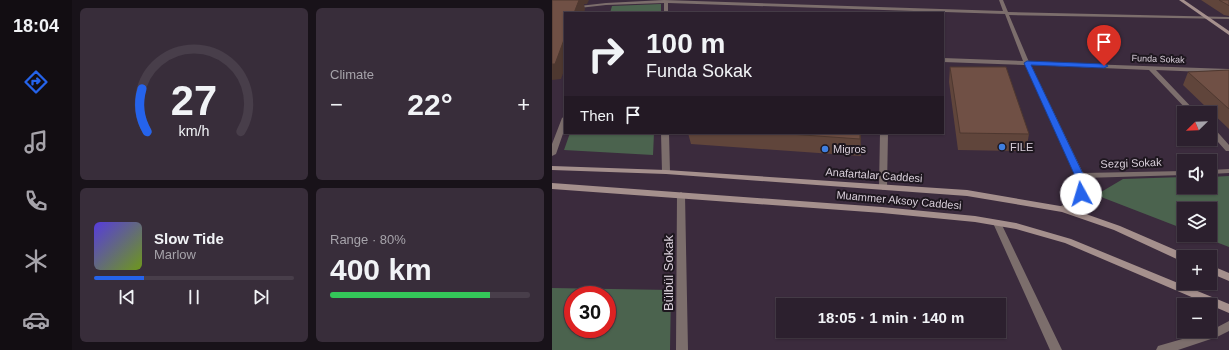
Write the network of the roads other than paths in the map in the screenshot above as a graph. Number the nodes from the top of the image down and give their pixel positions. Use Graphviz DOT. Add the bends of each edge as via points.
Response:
graph roads {
  1 [pos="818,0"];
  2 [pos="1001,0"];
  3 [pos="1181,0"];
  4 [pos="666,1"];
  5 [pos="606,4"];
  6 [pos="816,7"];
  7 [pos="552,10"];
  8 [pos="885,11"];
  9 [pos="666,12"];
  10 [pos="1006,13"];
  11 [pos="1207,18"];
  12 [pos="1229,18"];
  13 [pos="1229,33"];
  14 [pos="944,60"];
  15 [pos="1027,63"];
  16 [pos="1151,68"];
  17 [pos="1229,71"];
  18 [pos="1187,106"];
  19 [pos="564,121"];
  20 [pos="666,134"];
  21 [pos="884,134"];
  22 [pos="1217,136"];
  23 [pos="1229,149"];
  24 [pos="552,154"];
  25 [pos="552,168"];
  26 [pos="1229,171"];
  27 [pos="666,172"];
  28 [pos="1217,172"];
  29 [pos="1177,173"];
  30 [pos="1080,176"];
  31 [pos="552,186"];
  32 [pos="883,188"];
  33 [pos="681,195"];
  34 [pos="1063,209"];
  35 [pos="997,223"];
  36 [pos="1177,255"];
  37 [pos="1217,272"];
  38 [pos="1229,277"];
  39 [pos="1229,309"];
  40 [pos="1229,326"];
  41 [pos="682,350"];
  42 [pos="1056,350"];
  43 [pos="1162,350"];
  1 -- 6 [label="street"];
  2 -- 10 [label="street"];
  3 -- 11 [label="main road"];
  4 -- 5 [label="street"];
  4 -- 6 [label="street"];
  4 -- 9 [label="street"];
  5 -- 7 [label="street"];
  6 -- 8 [label="street"];
  8 -- 10 [label="street"];
  10 -- 11 [label="street"];
  10 -- 15 [label="street"];
  11 -- 12 [label="street"];
  11 -- 13 [label="main road"];
  14 -- 15 [label="street, Funda Sokak"];
  15 -- 16 [label="street, Funda Sokak"];
  15 -- 30 [label="street"];
  16 -- 17 [label="street, Funda Sokak"];
  16 -- 18 [label="street"];
  19 -- 24 [label="street"];
  20 -- 27 [label="street"];
  21 -- 32 [label="street"];
  22 -- 23 [label="street"];
  25 -- 27 [label="main road, Anafartalar Caddesi"];
  26 -- 28 [label="street"];
  27 -- 32 [label="main road, Anafartalar Caddesi"];
  29 -- 30 [label="street, Sezgi Sokak"];
  30 -- 34 [label="street" via="1081,194"];
  31 -- 33 [label="main road, Muammer Aksoy Caddesi"];
  32 -- 34 [label="main road, Anafartalar Caddesi" via="967,194"];
  33 -- 35 [label="main road, Muammer Aksoy Caddesi" via="882,210"];
  33 -- 41 [label="street, Bülbül Sokak"];
  34 -- 36 [label="main road, Anafartalar Caddesi" via="1117,228"];
  35 -- 39 [label="main road, Muammer Aksoy Caddesi" via="1068,241"];
  35 -- 42 [label="street"];
  37 -- 38 [label="main road"];
  40 -- 43 [label="street" via="1213,334"];
}
